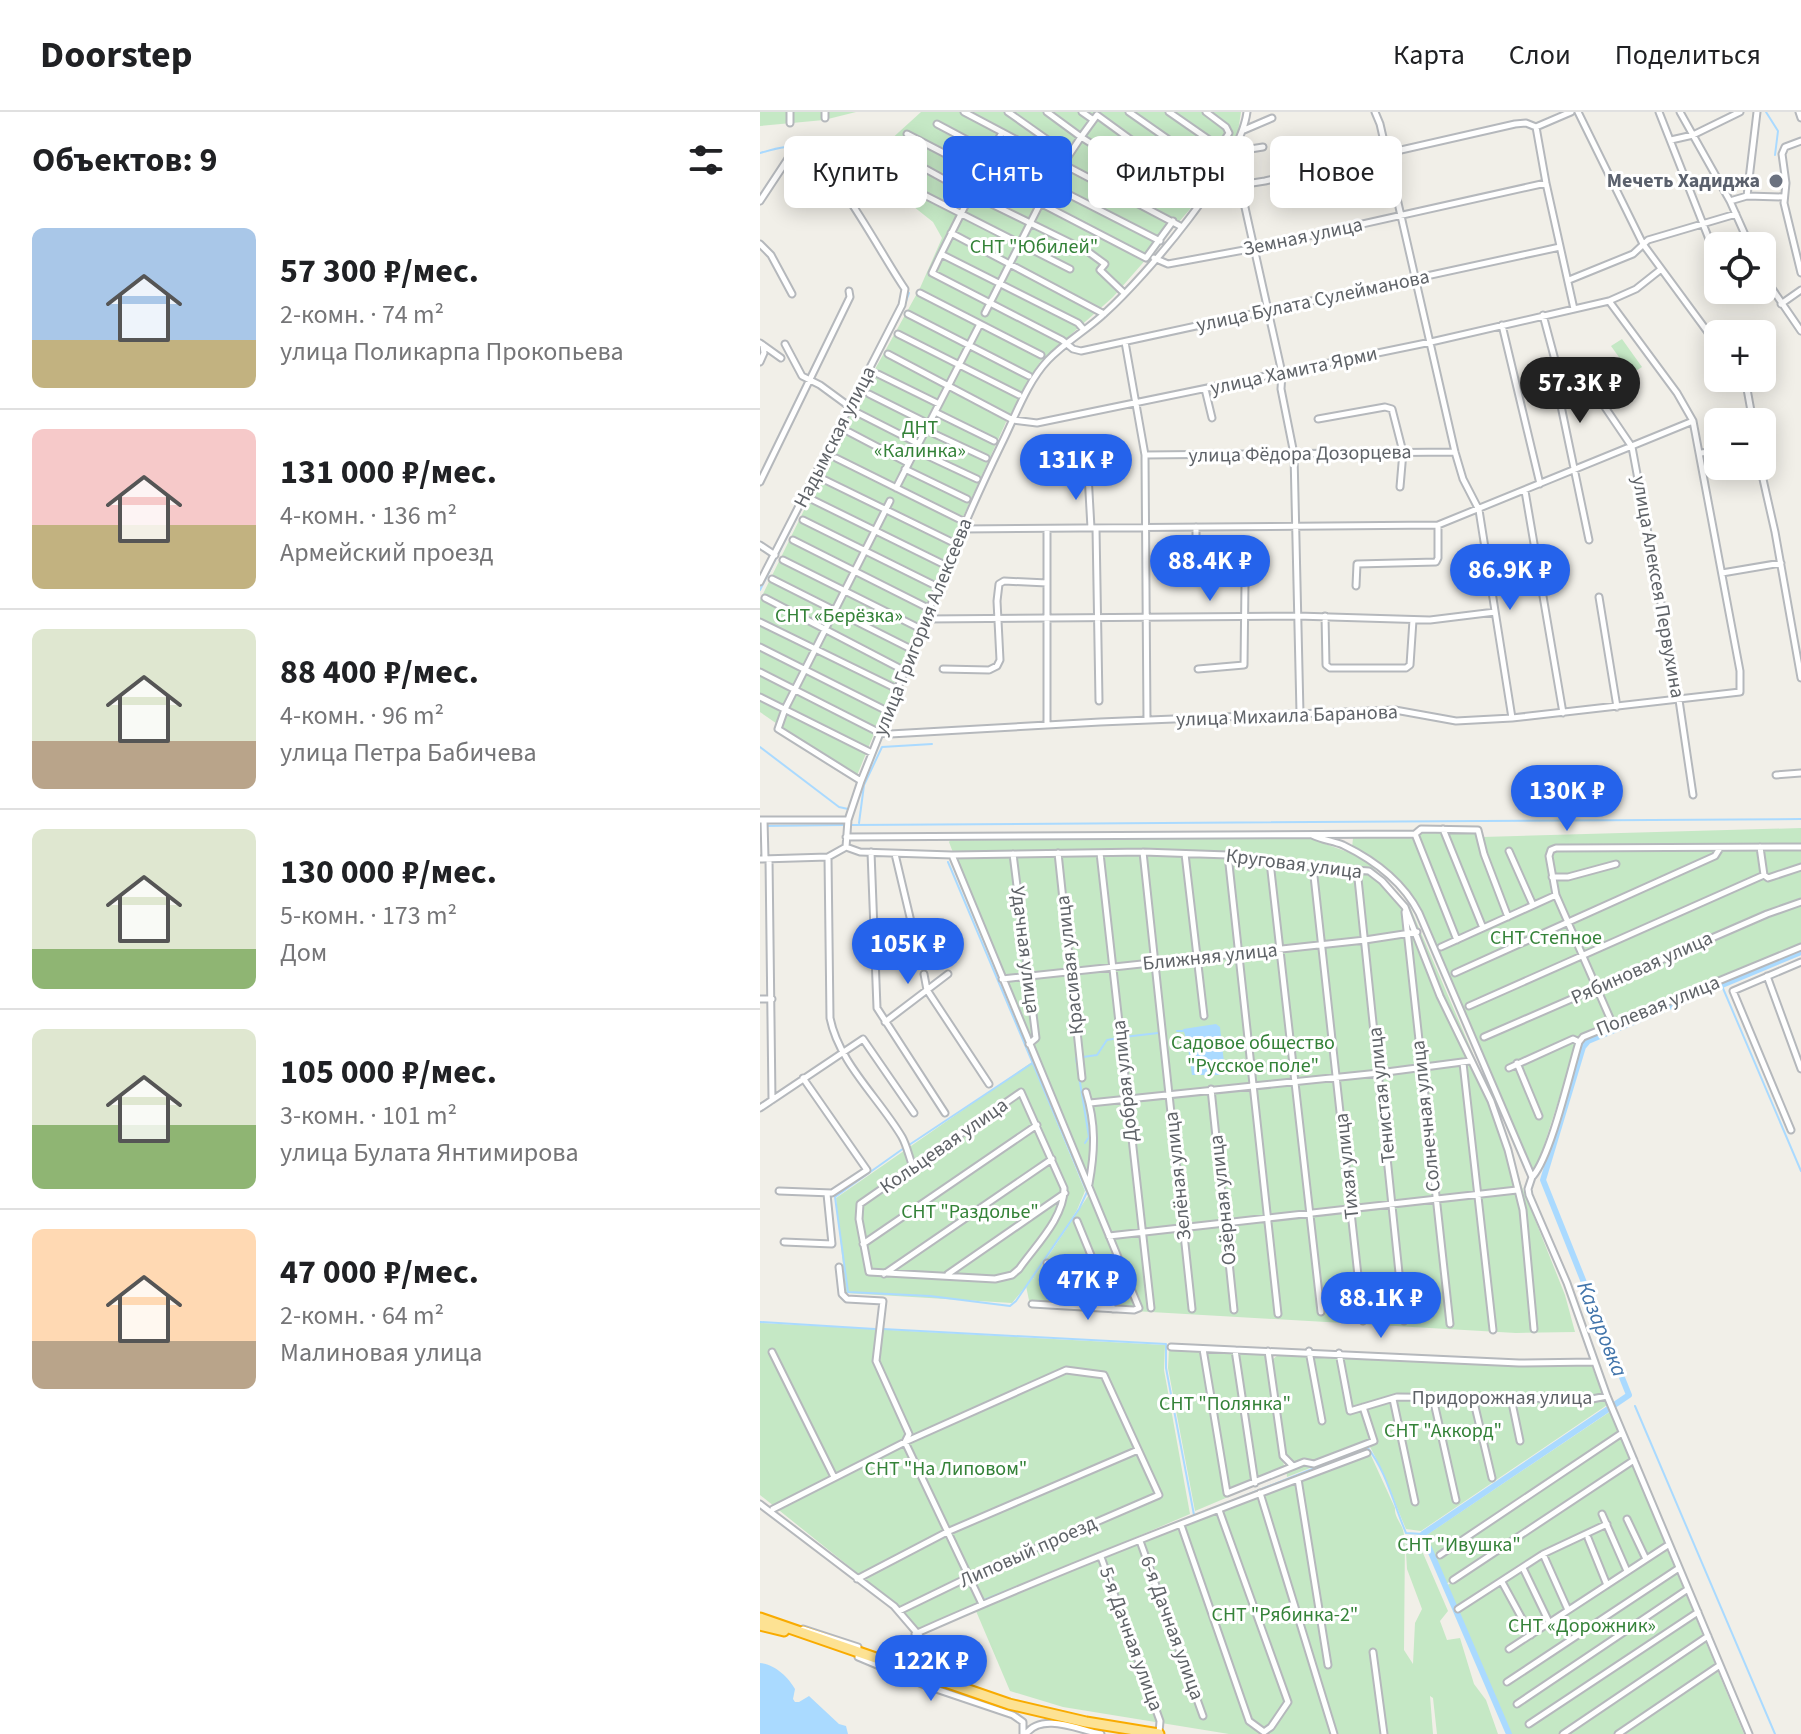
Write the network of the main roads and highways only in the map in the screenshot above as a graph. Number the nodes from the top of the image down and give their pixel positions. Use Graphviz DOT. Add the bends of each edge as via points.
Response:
graph roads {
  1 [pos="760,1618"];
  2 [pos="760,1625"];
  3 [pos="1116,1727"];
  4 [pos="1159,1734"];
  1 -- 3 [label="highway" via="1028,1709"];
  2 -- 3 [label="highway" via="1015,1712"];
  3 -- 4 [label="highway"];
}
